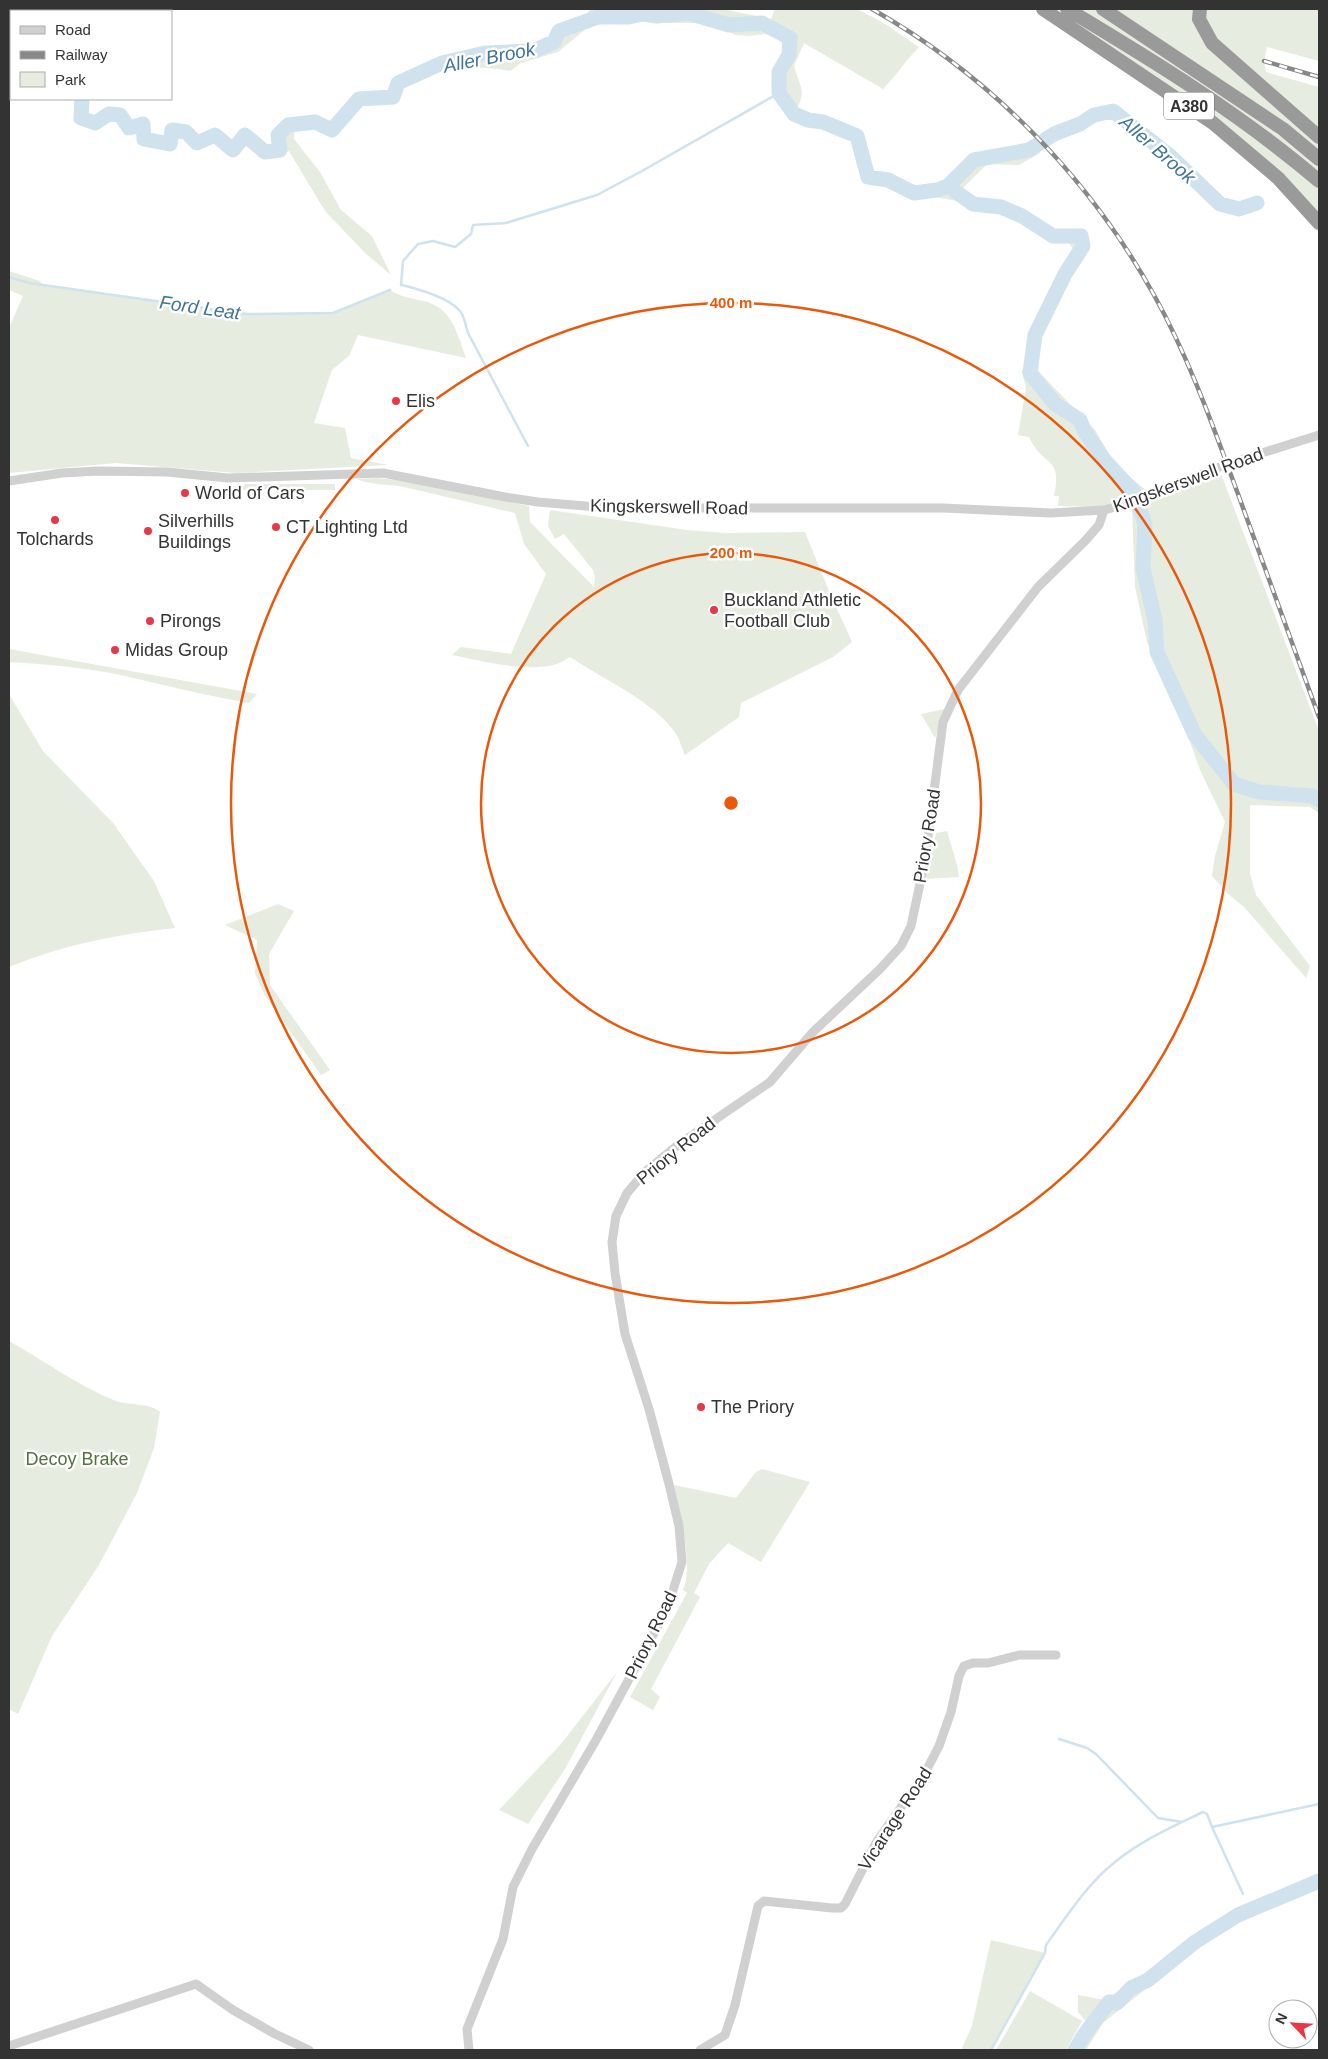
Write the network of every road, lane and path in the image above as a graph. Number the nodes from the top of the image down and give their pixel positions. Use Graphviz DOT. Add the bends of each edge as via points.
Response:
graph roads {
  1 [pos="1043,9"];
  2 [pos="1067,9"];
  3 [pos="1103,9"];
  4 [pos="1200,9"];
  5 [pos="1319,137"];
  6 [pos="1319,159"];
  7 [pos="1319,181"];
  8 [pos="1319,223"];
  9 [pos="1319,435"];
  10 [pos="9,481"];
  11 [pos="1104,510"];
  12 [pos="1056,1655"];
  13 [pos="9,2046"];
  14 [pos="309,2050"];
  15 [pos="469,2050"];
  16 [pos="700,2050"];
  1 -- 8 [label="highway, A380" via="1213,122 1278,178"];
  2 -- 7 [label="highway, A380" via="1228,111"];
  3 -- 6 [label="highway, A380" via="1246,103"];
  4 -- 5 [label="highway" via="1199,18 1212,43"];
  9 -- 11 [label="street, Kingskerswell Road, bridge" via="1211,470 1131,503"];
  10 -- 11 [label="street, Kingskerswell Road" via="98,471 167,472 228,478 383,473 505,497 609,508 943,508 1050,513"];
  11 -- 15 [label="street, Priory Road" via="1099,525 1038,587 958,690 942,722 925,860 911,926 901,946 813,1032 770,1082 678,1145 646,1172 627,1193 616,1216 612,1242 623,1324 673,1501 682,1562 667,1609 513,1887 503,1939 467,2029"];
  12 -- 16 [label="street, Vicarage Road" via="1019,1655 964,1666 935,1754 877,1841 845,1904 841,1908 832,1908 764,1901 758,1906 726,2035"];
  13 -- 14 [label="street" via="196,1984 242,2015"];
}
